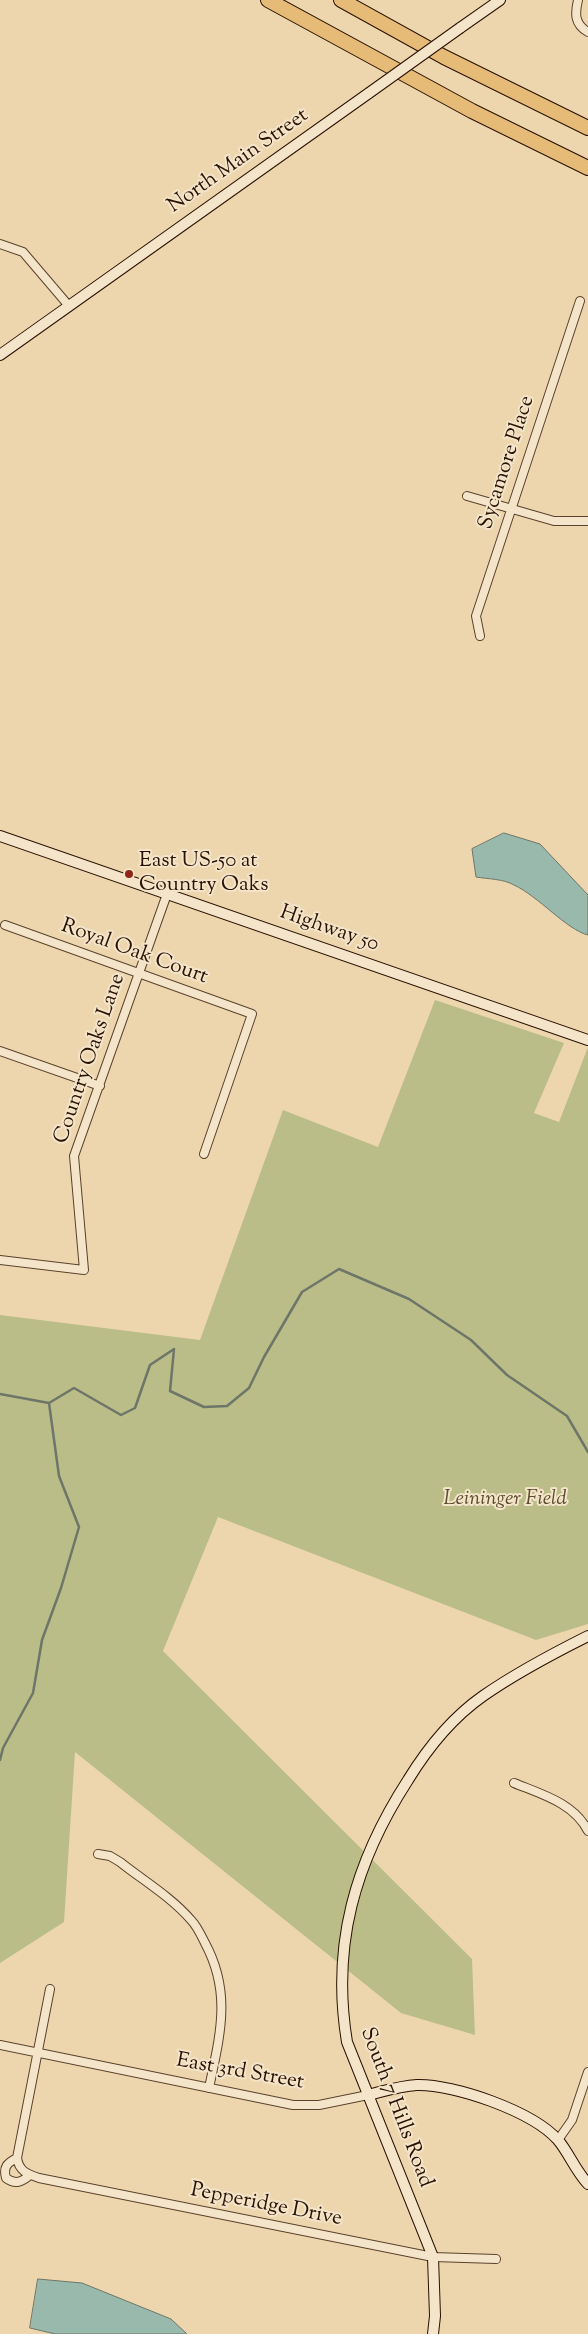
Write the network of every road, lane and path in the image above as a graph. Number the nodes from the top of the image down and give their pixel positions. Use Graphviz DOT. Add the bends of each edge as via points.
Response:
graph roads {
  1 [pos="268,0"];
  2 [pos="341,0"];
  3 [pos="500,0"];
  4 [pos="578,0"];
  5 [pos="588,32"];
  6 [pos="588,128"];
  7 [pos="588,168"];
  8 [pos="0,244"];
  9 [pos="580,301"];
  10 [pos="69,306"];
  11 [pos="0,355"];
  12 [pos="467,496"];
  13 [pos="510,510"];
  14 [pos="588,521"];
  15 [pos="480,636"];
  16 [pos="0,836"];
  17 [pos="167,894"];
  18 [pos="5,925"];
  19 [pos="139,974"];
  20 [pos="588,1040"];
  21 [pos="0,1051"];
  22 [pos="100,1086"];
  23 [pos="204,1154"];
  24 [pos="0,1260"];
  25 [pos="588,1636"];
  26 [pos="514,1783"];
  27 [pos="588,1831"];
  28 [pos="98,1854"];
  29 [pos="50,1989"];
  30 [pos="0,2045"];
  31 [pos="37,2052"];
  32 [pos="588,2072"];
  33 [pos="209,2088"];
  34 [pos="368,2095"];
  35 [pos="558,2140"];
  36 [pos="16,2158"];
  37 [pos="30,2175"];
  38 [pos="588,2184"];
  39 [pos="433,2257"];
  40 [pos="496,2259"];
  41 [pos="433,2334"];
  1 -- 7 [label="highway" via="464,107"];
  2 -- 6 [label="highway" via="444,57"];
  3 -- 10 [label="main road, North Main Street, bridge"];
  4 -- 5 [label="street" via="574,14"];
  8 -- 10 [label="street" via="23,252"];
  9 -- 13 [label="street, Sycamore Place"];
  10 -- 11 [label="main road, North Main Street"];
  12 -- 13 [label="street"];
  13 -- 14 [label="street" via="554,521"];
  13 -- 15 [label="street, Sycamore Place" via="476,616"];
  16 -- 17 [label="main road, Highway 50"];
  17 -- 19 [label="street, Country Oaks Lane"];
  17 -- 20 [label="main road, Highway 50"];
  18 -- 19 [label="street, Royal Oak Court"];
  19 -- 22 [label="street, Country Oaks Lane"];
  19 -- 23 [label="street, Royal Oak Court" via="252,1014"];
  21 -- 22 [label="street"];
  22 -- 24 [label="street, Country Oaks Lane" via="74,1156 84,1270"];
  25 -- 34 [label="main road, South 7 Hills Road" via="482,1697 437,1739 385,1816 356,1884 342,1971 342,2011 347,2042"];
  26 -- 27 [label="street" via="562,1804"];
  28 -- 33 [label="street" via="120,1862 177,1905 193,1922 208,1949 221,1986 222,2005 220,2034"];
  29 -- 31 [label="street"];
  30 -- 31 [label="street, East 3rd Street"];
  31 -- 33 [label="street, East 3rd Street"];
  31 -- 36 [label="street"];
  32 -- 35 [label="street" via="572,2120"];
  33 -- 34 [label="street, East 3rd Street" via="293,2105 319,2105"];
  34 -- 35 [label="main road, East 3rd Street" via="417,2085 460,2092 506,2107 535,2121"];
  34 -- 39 [label="main road, South 7 Hills Road"];
  35 -- 38 [label="main road, East 3rd Street"];
  36 -- 37 [label="street" via="18,2165"];
  36 -- 37 [label="street, Pepperidge Drive" via="4,2170 6,2178 19,2182"];
  37 -- 39 [label="street, Pepperidge Drive"];
  39 -- 40 [label="street, Pepperidge Drive"];
  39 -- 41 [label="main road, South 7 Hills Road"];
}
